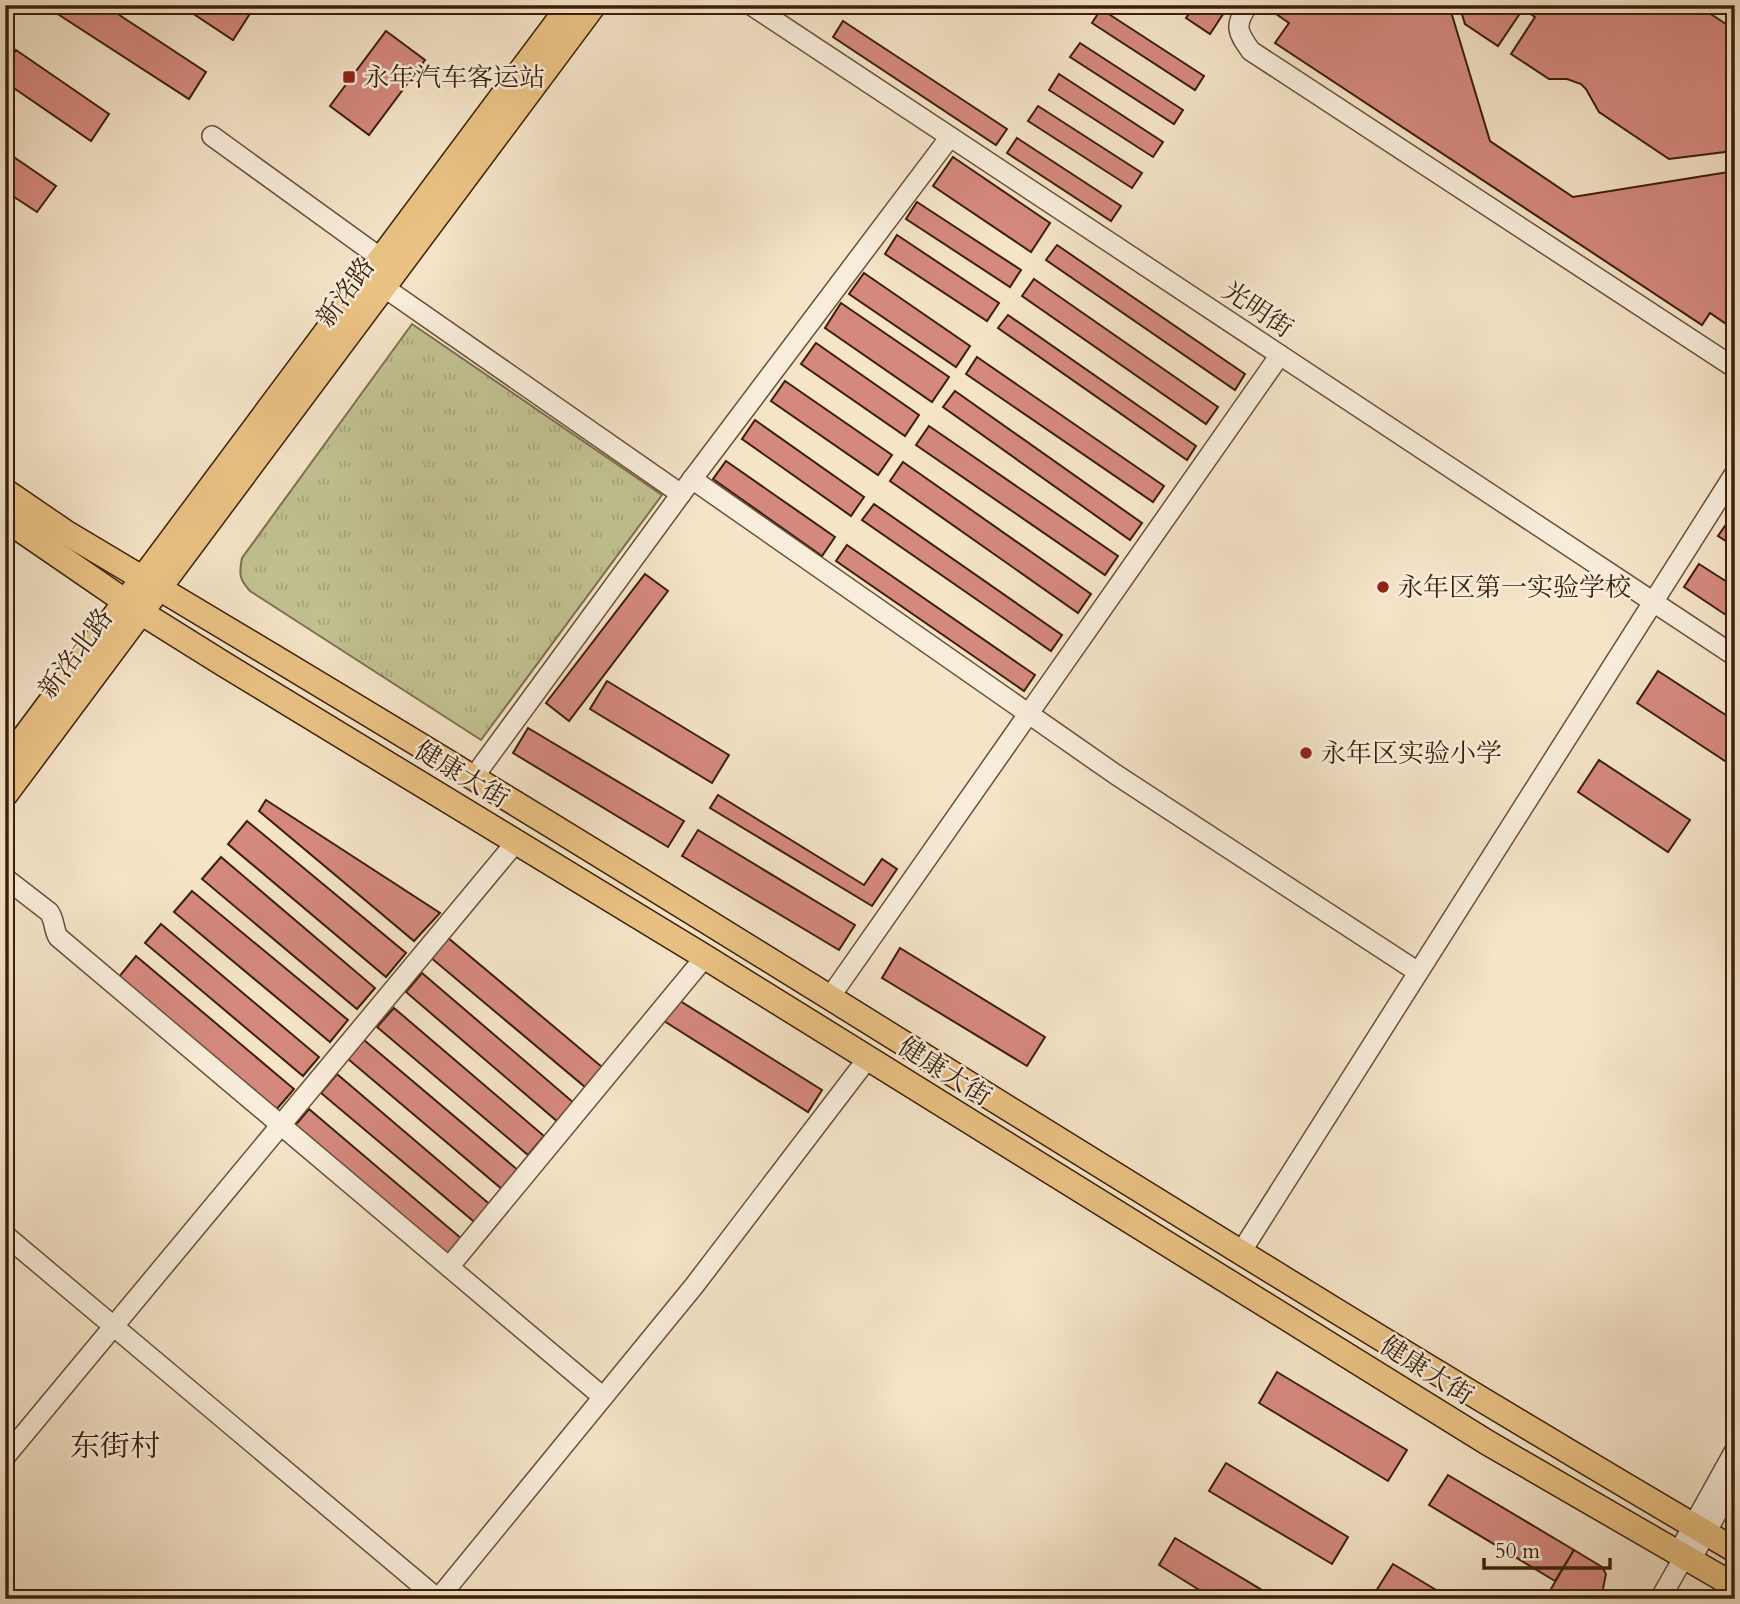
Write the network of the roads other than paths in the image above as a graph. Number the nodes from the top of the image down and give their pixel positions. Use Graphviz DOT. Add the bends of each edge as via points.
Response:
graph roads {
  1 [pos="570,5"];
  2 [pos="594,5"];
  3 [pos="751,5"];
  4 [pos="1248,5"];
  5 [pos="212,136"];
  6 [pos="950,136"];
  7 [pos="382,259"];
  8 [pos="385,288"];
  9 [pos="1280,355"];
  10 [pos="1735,368"];
  11 [pos="1735,473"];
  12 [pos="687,486"];
  13 [pos="5,491"];
  14 [pos="5,519"];
  15 [pos="152,584"];
  16 [pos="1652,603"];
  17 [pos="134,608"];
  18 [pos="1735,656"];
  19 [pos="1028,712"];
  20 [pos="5,764"];
  21 [pos="473,778"];
  22 [pos="5,795"];
  23 [pos="516,842"];
  24 [pos="5,877"];
  25 [pos="705,957"];
  26 [pos="1418,972"];
  27 [pos="830,997"];
  28 [pos="868,1058"];
  29 [pos="280,1124"];
  30 [pos="5,1235"];
  31 [pos="1241,1252"];
  32 [pos="449,1267"];
  33 [pos="113,1325"];
  34 [pos="603,1398"];
  35 [pos="1735,1450"];
  36 [pos="5,1457"];
  37 [pos="1735,1480"];
  38 [pos="1700,1529"];
  39 [pos="1735,1550"];
  40 [pos="1684,1557"];
  41 [pos="1735,1586"];
  42 [pos="438,1599"];
  43 [pos="1660,1599"];
  1 -- 7 [label="main road, 新洺路"];
  2 -- 8 [label="main road, 新洺路"];
  3 -- 6 [label="street, 光明街"];
  4 -- 10 [label="street" via="1238,28 1251,51"];
  5 -- 7 [label="street"];
  6 -- 9 [label="street, 光明街"];
  6 -- 12 [label="street"];
  7 -- 15 [label="main road, 新洺路"];
  8 -- 12 [label="street"];
  8 -- 15 [label="main road, 新洺路"];
  9 -- 16 [label="street, 光明街"];
  9 -- 19 [label="street"];
  11 -- 16 [label="street"];
  12 -- 19 [label="street"];
  12 -- 21 [label="street"];
  13 -- 15 [label="main road, 健康大街"];
  14 -- 17 [label="main road, 健康大街"];
  15 -- 17 [label="main road, 新洺路"];
  15 -- 21 [label="main road, 健康大街"];
  16 -- 18 [label="street, 光明街"];
  16 -- 26 [label="street"];
  17 -- 20 [label="main road, 新洺北路"];
  17 -- 22 [label="main road, 新洺北路"];
  17 -- 23 [label="main road, 健康大街"];
  19 -- 26 [label="street"];
  19 -- 27 [label="street"];
  21 -- 27 [label="main road, 健康大街"];
  23 -- 25 [label="main road, 健康大街"];
  23 -- 29 [label="street"];
  24 -- 29 [label="street" via="49,912 58,937"];
  25 -- 28 [label="main road, 健康大街"];
  25 -- 32 [label="street"];
  26 -- 31 [label="street"];
  27 -- 31 [label="main road, 健康大街"];
  28 -- 34 [label="street"];
  28 -- 40 [label="main road, 健康大街" via="1488,1443"];
  29 -- 32 [label="street"];
  29 -- 33 [label="street"];
  30 -- 33 [label="street"];
  31 -- 38 [label="main road, 健康大街"];
  32 -- 34 [label="street"];
  33 -- 36 [label="street"];
  33 -- 42 [label="street"];
  34 -- 42 [label="street"];
  35 -- 38 [label="street"];
  37 -- 38 [label="street"];
  38 -- 39 [label="main road, 健康大街"];
  38 -- 40 [label="street"];
  40 -- 41 [label="main road, 健康大街"];
  40 -- 43 [label="street"];
}
